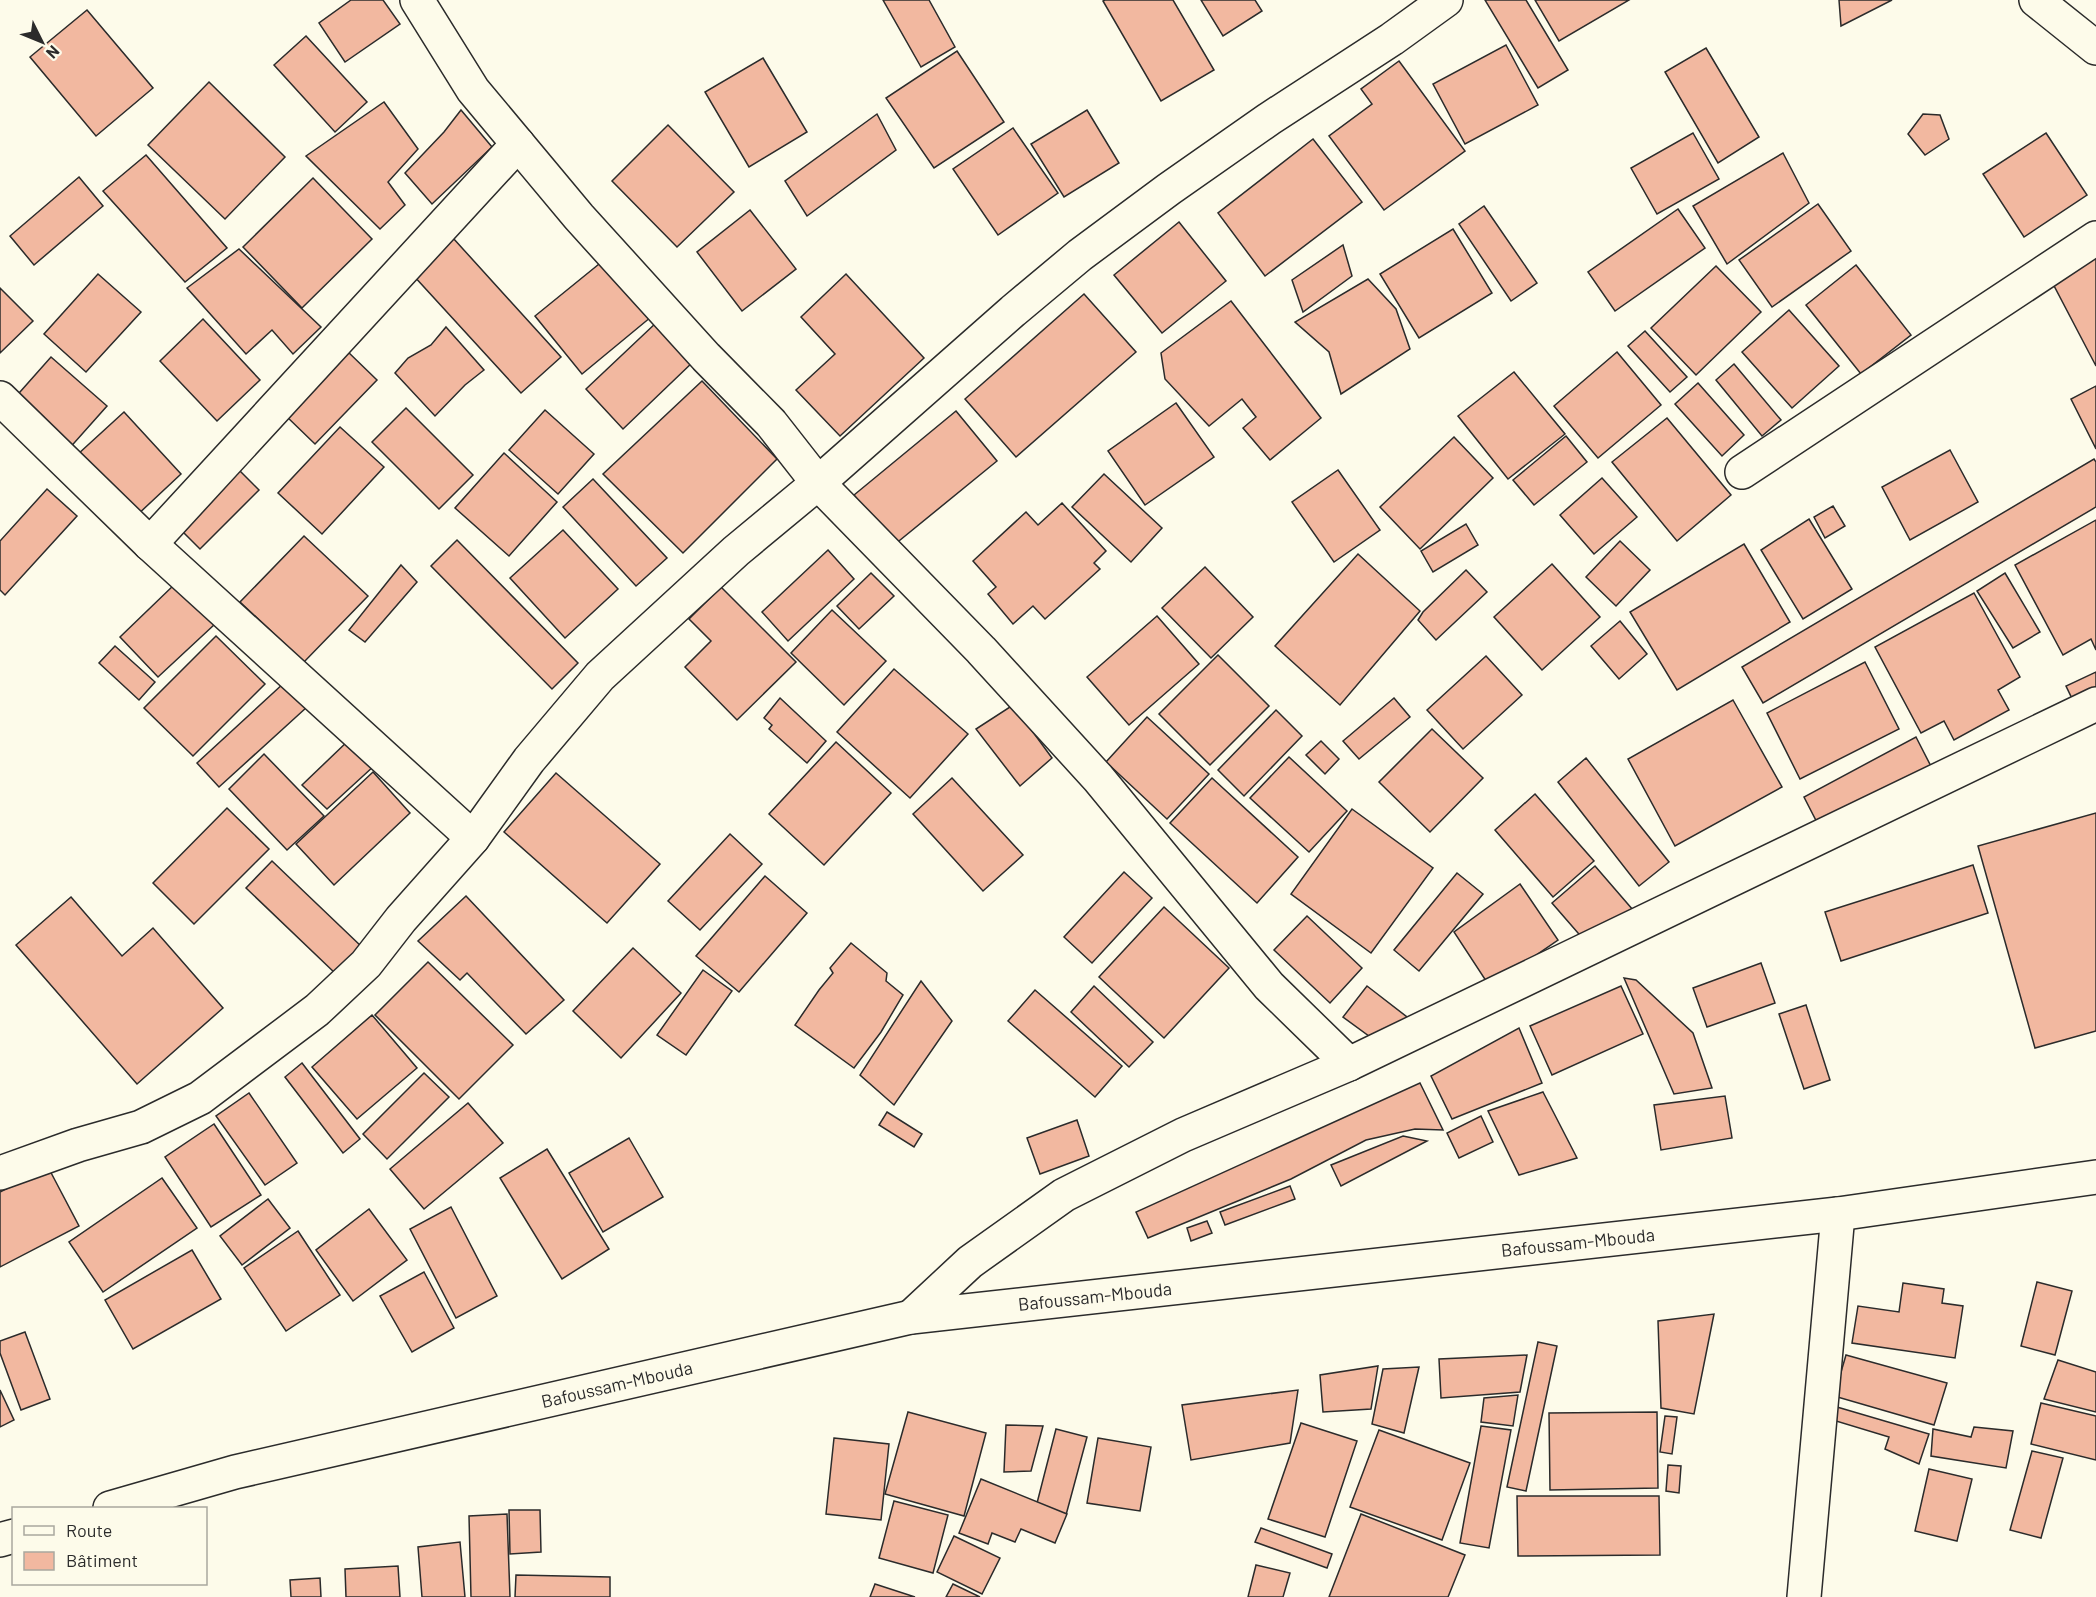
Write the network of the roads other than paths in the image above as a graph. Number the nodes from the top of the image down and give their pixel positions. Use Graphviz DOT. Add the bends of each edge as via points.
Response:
graph roads {
  1 [pos="417,0"];
  2 [pos="1446,0"];
  3 [pos="2036,0"];
  4 [pos="2096,48"];
  5 [pos="518,144"];
  6 [pos="2096,238"];
  7 [pos="0,398"];
  8 [pos="1742,472"];
  9 [pos="818,483"];
  10 [pos="150,544"];
  11 [pos="2096,704"];
  12 [pos="473,838"];
  13 [pos="1349,1064"];
  14 [pos="0,1173"];
  15 [pos="2096,1177"];
  16 [pos="1838,1214"];
  17 [pos="911,1317"];
  18 [pos="117,1507"];
  19 [pos="1804,1597"];
  1 -- 5 [label="main road" via="473,90"];
  2 -- 9 [label="main road" via="1178,182 1080,255"];
  3 -- 4 [label="main road"];
  5 -- 9 [label="main road" via="579,217 771,423"];
  5 -- 10 [label="main road"];
  6 -- 8 [label="main road"];
  7 -- 10 [label="main road"];
  9 -- 12 [label="main road" via="736,551 600,676 529,760"];
  9 -- 13 [label="main road" via="981,650 1098,778 1269,986"];
  10 -- 12 [label="main road"];
  11 -- 13 [label="main road"];
  12 -- 14 [label="main road" via="366,964 317,1010 200,1098 141,1127"];
  13 -- 17 [label="main road" via="1183,1135 1064,1195 969,1262"];
  15 -- 16 [label="main road, Bafoussam-Mbouda"];
  16 -- 17 [label="main road, Bafoussam-Mbouda"];
  16 -- 19 [label="main road"];
  17 -- 18 [label="main road, Bafoussam-Mbouda" via="235,1473"];
}
